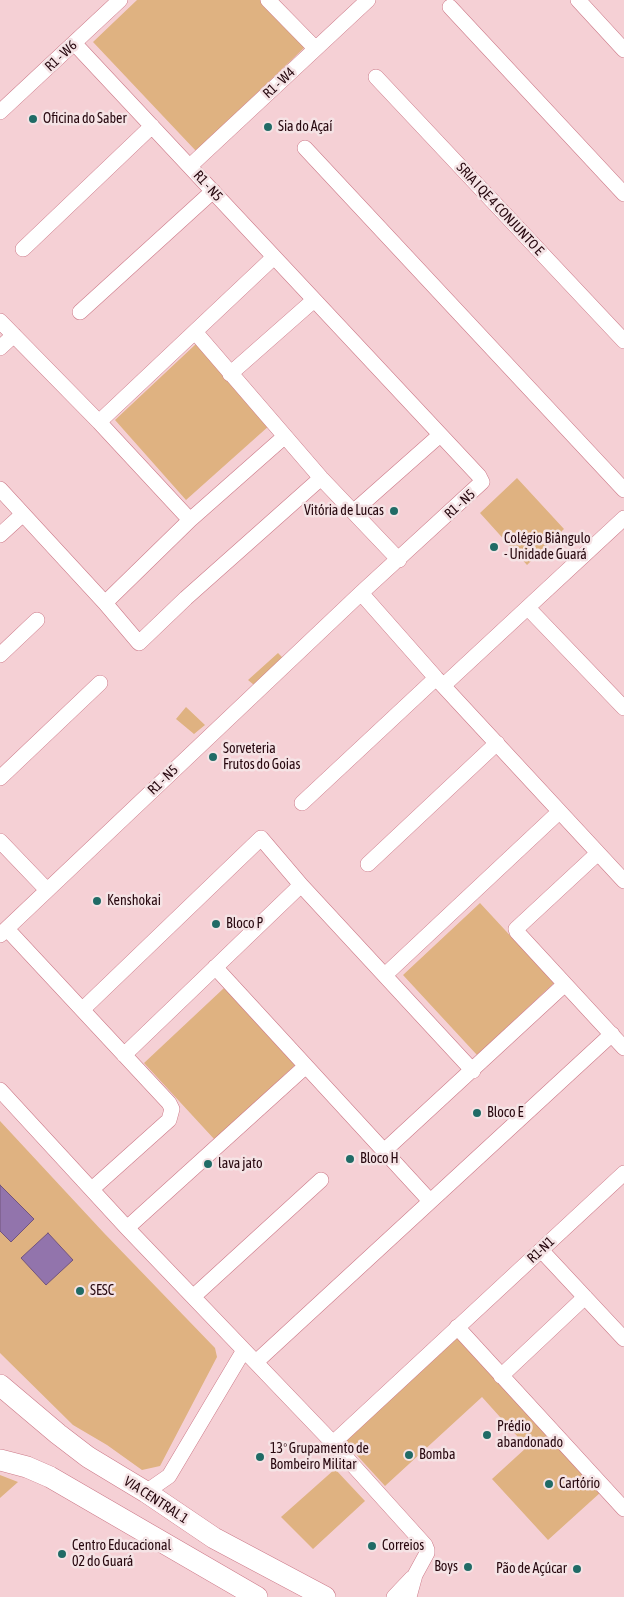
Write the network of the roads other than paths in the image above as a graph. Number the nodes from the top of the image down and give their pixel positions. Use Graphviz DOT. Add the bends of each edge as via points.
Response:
graph roads {
  1 [pos="268,0"];
  2 [pos="368,0"];
  3 [pos="578,0"];
  4 [pos="115,2"];
  5 [pos="450,7"];
  6 [pos="74,44"];
  7 [pos="315,48"];
  8 [pos="624,50"];
  9 [pos="376,77"];
  10 [pos="0,112"];
  11 [pos="152,126"];
  12 [pos="305,148"];
  13 [pos="190,166"];
  14 [pos="212,191"];
  15 [pos="624,194"];
  16 [pos="23,249"];
  17 [pos="274,257"];
  18 [pos="314,300"];
  19 [pos="80,312"];
  20 [pos="0,321"];
  21 [pos="196,333"];
  22 [pos="14,335"];
  23 [pos="624,341"];
  24 [pos="0,348"];
  25 [pos="230,374"];
  26 [pos="99,422"];
  27 [pos="440,435"];
  28 [pos="284,437"];
  29 [pos="321,478"];
  30 [pos="0,490"];
  31 [pos="624,490"];
  32 [pos="353,512"];
  33 [pos="24,514"];
  34 [pos="624,518"];
  35 [pos="190,520"];
  36 [pos="0,535"];
  37 [pos="399,560"];
  38 [pos="361,593"];
  39 [pos="105,602"];
  40 [pos="528,608"];
  41 [pos="37,620"];
  42 [pos="0,655"];
  43 [pos="440,681"];
  44 [pos="100,683"];
  45 [pos="624,708"];
  46 [pos="497,744"];
  47 [pos="0,778"];
  48 [pos="302,803"];
  49 [pos="560,812"];
  50 [pos="0,841"];
  51 [pos="598,853"];
  52 [pos="368,864"];
  53 [pos="624,881"];
  54 [pos="301,885"];
  55 [pos="47,890"];
  56 [pos="4,932"];
  57 [pos="214,966"];
  58 [pos="385,976"];
  59 [pos="565,984"];
  60 [pos="83,1009"];
  61 [pos="612,1034"];
  62 [pos="624,1048"];
  63 [pos="124,1055"];
  64 [pos="306,1066"];
  65 [pos="473,1071"];
  66 [pos="0,1090"];
  67 [pos="384,1151"];
  68 [pos="624,1173"];
  69 [pos="321,1180"];
  70 [pos="92,1189"];
  71 [pos="430,1201"];
  72 [pos="128,1228"];
  73 [pos="541,1250"];
  74 [pos="194,1296"];
  75 [pos="585,1296"];
  76 [pos="457,1327"];
  77 [pos="622,1332"];
  78 [pos="244,1350"];
  79 [pos="256,1362"];
  80 [pos="0,1375"];
  81 [pos="501,1376"];
  82 [pos="0,1385"];
  83 [pos="23,1405"];
  84 [pos="333,1443"];
  85 [pos="0,1460"];
  86 [pos="169,1476"];
  87 [pos="146,1492"];
  88 [pos="168,1508"];
  89 [pos="624,1509"];
  90 [pos="214,1538"];
  91 [pos="415,1575"];
  92 [pos="223,1577"];
  93 [pos="257,1597"];
  94 [pos="325,1597"];
  95 [pos="394,1597"];
  96 [pos="409,1597"];
  1 -- 7 [label="street"];
  2 -- 7 [label="street, R1 - W4"];
  3 -- 8 [label="street"];
  4 -- 6 [label="street, R1 - W6"];
  5 -- 15 [label="street"];
  6 -- 10 [label="street, R1 - W6"];
  6 -- 11 [label="street, R1 - N5"];
  7 -- 13 [label="street, R1 - W4"];
  9 -- 23 [label="street, SRIA I QE 4 CONJUNTO E"];
  11 -- 13 [label="street, R1 - N5"];
  11 -- 16 [label="street"];
  12 -- 31 [label="street"];
  13 -- 14 [label="street, R1 - N5"];
  14 -- 17 [label="street, R1 - N5"];
  14 -- 19 [label="street"];
  17 -- 18 [label="street, R1 - N5"];
  17 -- 21 [label="street"];
  18 -- 25 [label="street"];
  18 -- 27 [label="street, R1 - N5"];
  20 -- 22 [label="street"];
  21 -- 25 [label="street"];
  21 -- 26 [label="street"];
  22 -- 24 [label="street"];
  22 -- 26 [label="street"];
  25 -- 28 [label="street"];
  26 -- 35 [label="street"];
  27 -- 32 [label="street"];
  27 -- 37 [label="street, R1 - N5" via="482,482"];
  28 -- 29 [label="street"];
  28 -- 35 [label="street"];
  29 -- 32 [label="street"];
  29 -- 39 [label="street" via="139,643"];
  30 -- 33 [label="street"];
  32 -- 37 [label="street"];
  33 -- 36 [label="street"];
  33 -- 39 [label="street"];
  34 -- 40 [label="street"];
  35 -- 39 [label="street"];
  37 -- 38 [label="street, R1 - N5"];
  38 -- 43 [label="street"];
  38 -- 55 [label="street, R1 - N5"];
  40 -- 43 [label="street"];
  40 -- 45 [label="street"];
  41 -- 42 [label="street"];
  43 -- 46 [label="street"];
  43 -- 48 [label="street"];
  44 -- 47 [label="street"];
  46 -- 49 [label="street"];
  46 -- 52 [label="street"];
  49 -- 51 [label="street"];
  49 -- 58 [label="street"];
  50 -- 55 [label="street"];
  51 -- 53 [label="street"];
  51 -- 59 [label="street" via="516,927 517,932"];
  54 -- 57 [label="street"];
  54 -- 58 [label="street"];
  54 -- 60 [label="street" via="261,838"];
  55 -- 56 [label="street, R1 - N5"];
  56 -- 60 [label="street"];
  57 -- 63 [label="street"];
  57 -- 64 [label="street"];
  58 -- 65 [label="street"];
  59 -- 61 [label="street"];
  59 -- 65 [label="street"];
  60 -- 63 [label="street"];
  61 -- 62 [label="street"];
  61 -- 71 [label="street"];
  63 -- 70 [label="street" via="169,1103 171,1116"];
  64 -- 67 [label="street"];
  64 -- 72 [label="street"];
  65 -- 67 [label="street"];
  66 -- 70 [label="street"];
  67 -- 71 [label="street"];
  68 -- 73 [label="street, R1-N1"];
  69 -- 74 [label="street"];
  70 -- 72 [label="street"];
  71 -- 79 [label="street"];
  72 -- 74 [label="street"];
  73 -- 75 [label="street"];
  73 -- 76 [label="street, R1-N1"];
  74 -- 78 [label="street"];
  75 -- 77 [label="street"];
  75 -- 81 [label="street"];
  76 -- 81 [label="street"];
  76 -- 84 [label="street, R1-N1"];
  78 -- 79 [label="street"];
  78 -- 86 [label="street"];
  79 -- 84 [label="street"];
  80 -- 83 [label="main road"];
  81 -- 89 [label="street"];
  82 -- 83 [label="main road, VIA CENTRAL 1"];
  83 -- 87 [label="main road, VIA CENTRAL 1" via="88,1457"];
  84 -- 91 [label="street" via="427,1548"];
  85 -- 92 [label="main road" via="50,1477"];
  86 -- 87 [label="street"];
  86 -- 88 [label="street"];
  87 -- 88 [label="main road, VIA CENTRAL 1"];
  88 -- 90 [label="main road, VIA CENTRAL 1"];
  90 -- 92 [label="main road"];
  90 -- 94 [label="main road, VIA CENTRAL 1"];
  91 -- 95 [label="street"];
  91 -- 96 [label="street"];
  92 -- 93 [label="main road"];
}
